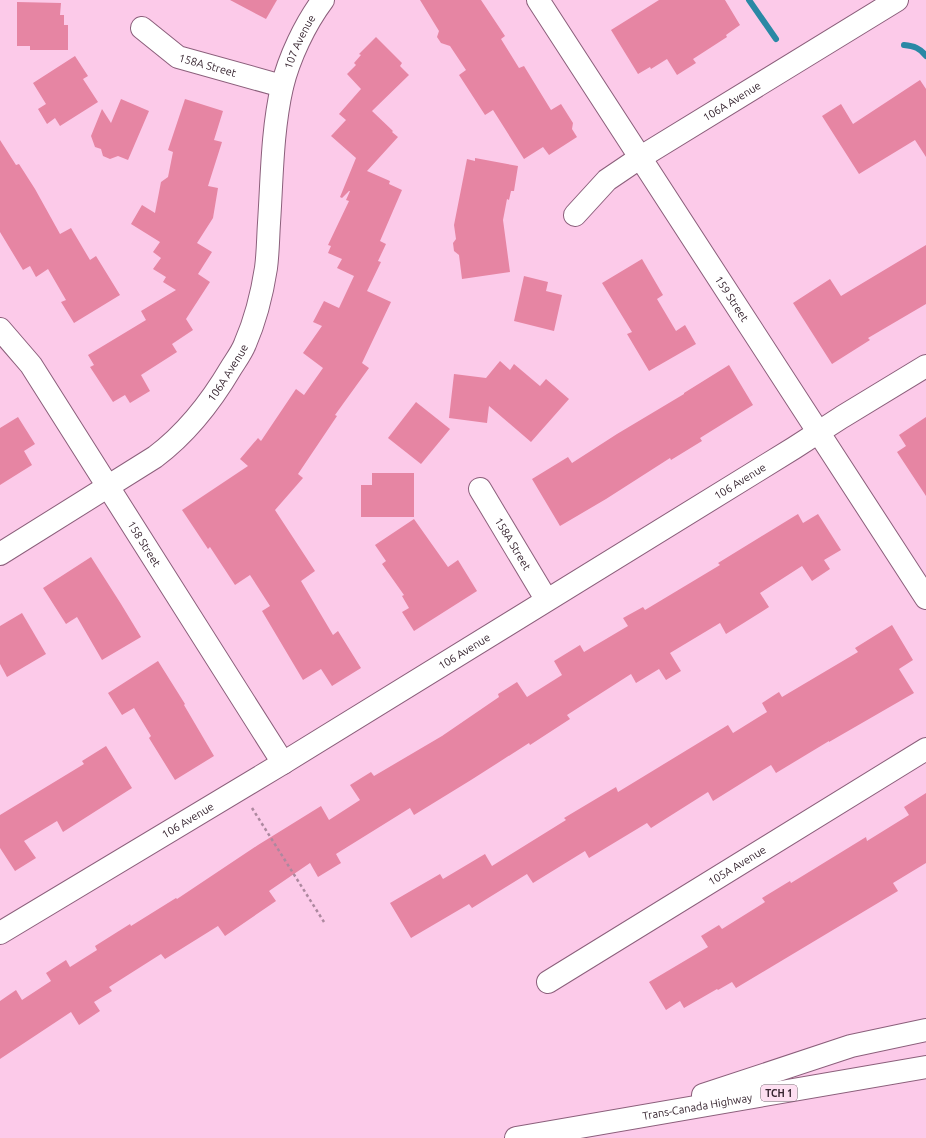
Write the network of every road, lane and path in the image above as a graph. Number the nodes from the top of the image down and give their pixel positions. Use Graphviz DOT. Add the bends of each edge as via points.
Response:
graph roads {
  1 [pos="323,0"];
  2 [pos="538,0"];
  3 [pos="897,0"];
  4 [pos="142,28"];
  5 [pos="282,86"];
  6 [pos="641,157"];
  7 [pos="576,215"];
  8 [pos="0,329"];
  9 [pos="926,366"];
  10 [pos="818,433"];
  11 [pos="108,486"];
  12 [pos="480,490"];
  13 [pos="0,554"];
  14 [pos="926,598"];
  15 [pos="546,599"];
  16 [pos="926,749"];
  17 [pos="283,763"];
  18 [pos="240,788"];
  19 [pos="324,922"];
  20 [pos="0,933"];
  21 [pos="548,982"];
  22 [pos="926,1030"];
  23 [pos="926,1067"];
  24 [pos="631,1118"];
  25 [pos="516,1138"];
  1 -- 5 [label="main road, 107 Avenue" via="305,27"];
  2 -- 6 [label="main road, 159 Street"];
  3 -- 6 [label="main road, 106A Avenue"];
  4 -- 5 [label="main road, 158A Street" via="178,57"];
  5 -- 11 [label="main road, 106A Avenue" via="276,121 266,268 258,306 245,345 206,407 180,436 155,457"];
  6 -- 7 [label="main road, 106A Avenue" via="607,180"];
  6 -- 10 [label="main road, 159 Street"];
  8 -- 11 [label="main road, 158 Street" via="31,365"];
  9 -- 10 [label="main road, 106 Avenue"];
  10 -- 14 [label="main road, 159 Street"];
  10 -- 15 [label="main road, 106 Avenue"];
  11 -- 13 [label="main road, 106A Avenue"];
  11 -- 17 [label="main road, 158 Street"];
  12 -- 15 [label="main road, 158A Street"];
  15 -- 17 [label="main road, 106 Avenue"];
  16 -- 21 [label="main road, 105A Avenue"];
  17 -- 18 [label="main road, 106 Avenue"];
  18 -- 19 [label="path"];
  18 -- 20 [label="main road, 106 Avenue"];
  22 -- 24 [label="main road" via="851,1046"];
  23 -- 24 [label="main road, Trans-Canada Highway / TCH 1"];
  24 -- 25 [label="main road, Trans-Canada Highway / TCH 1"];
}
